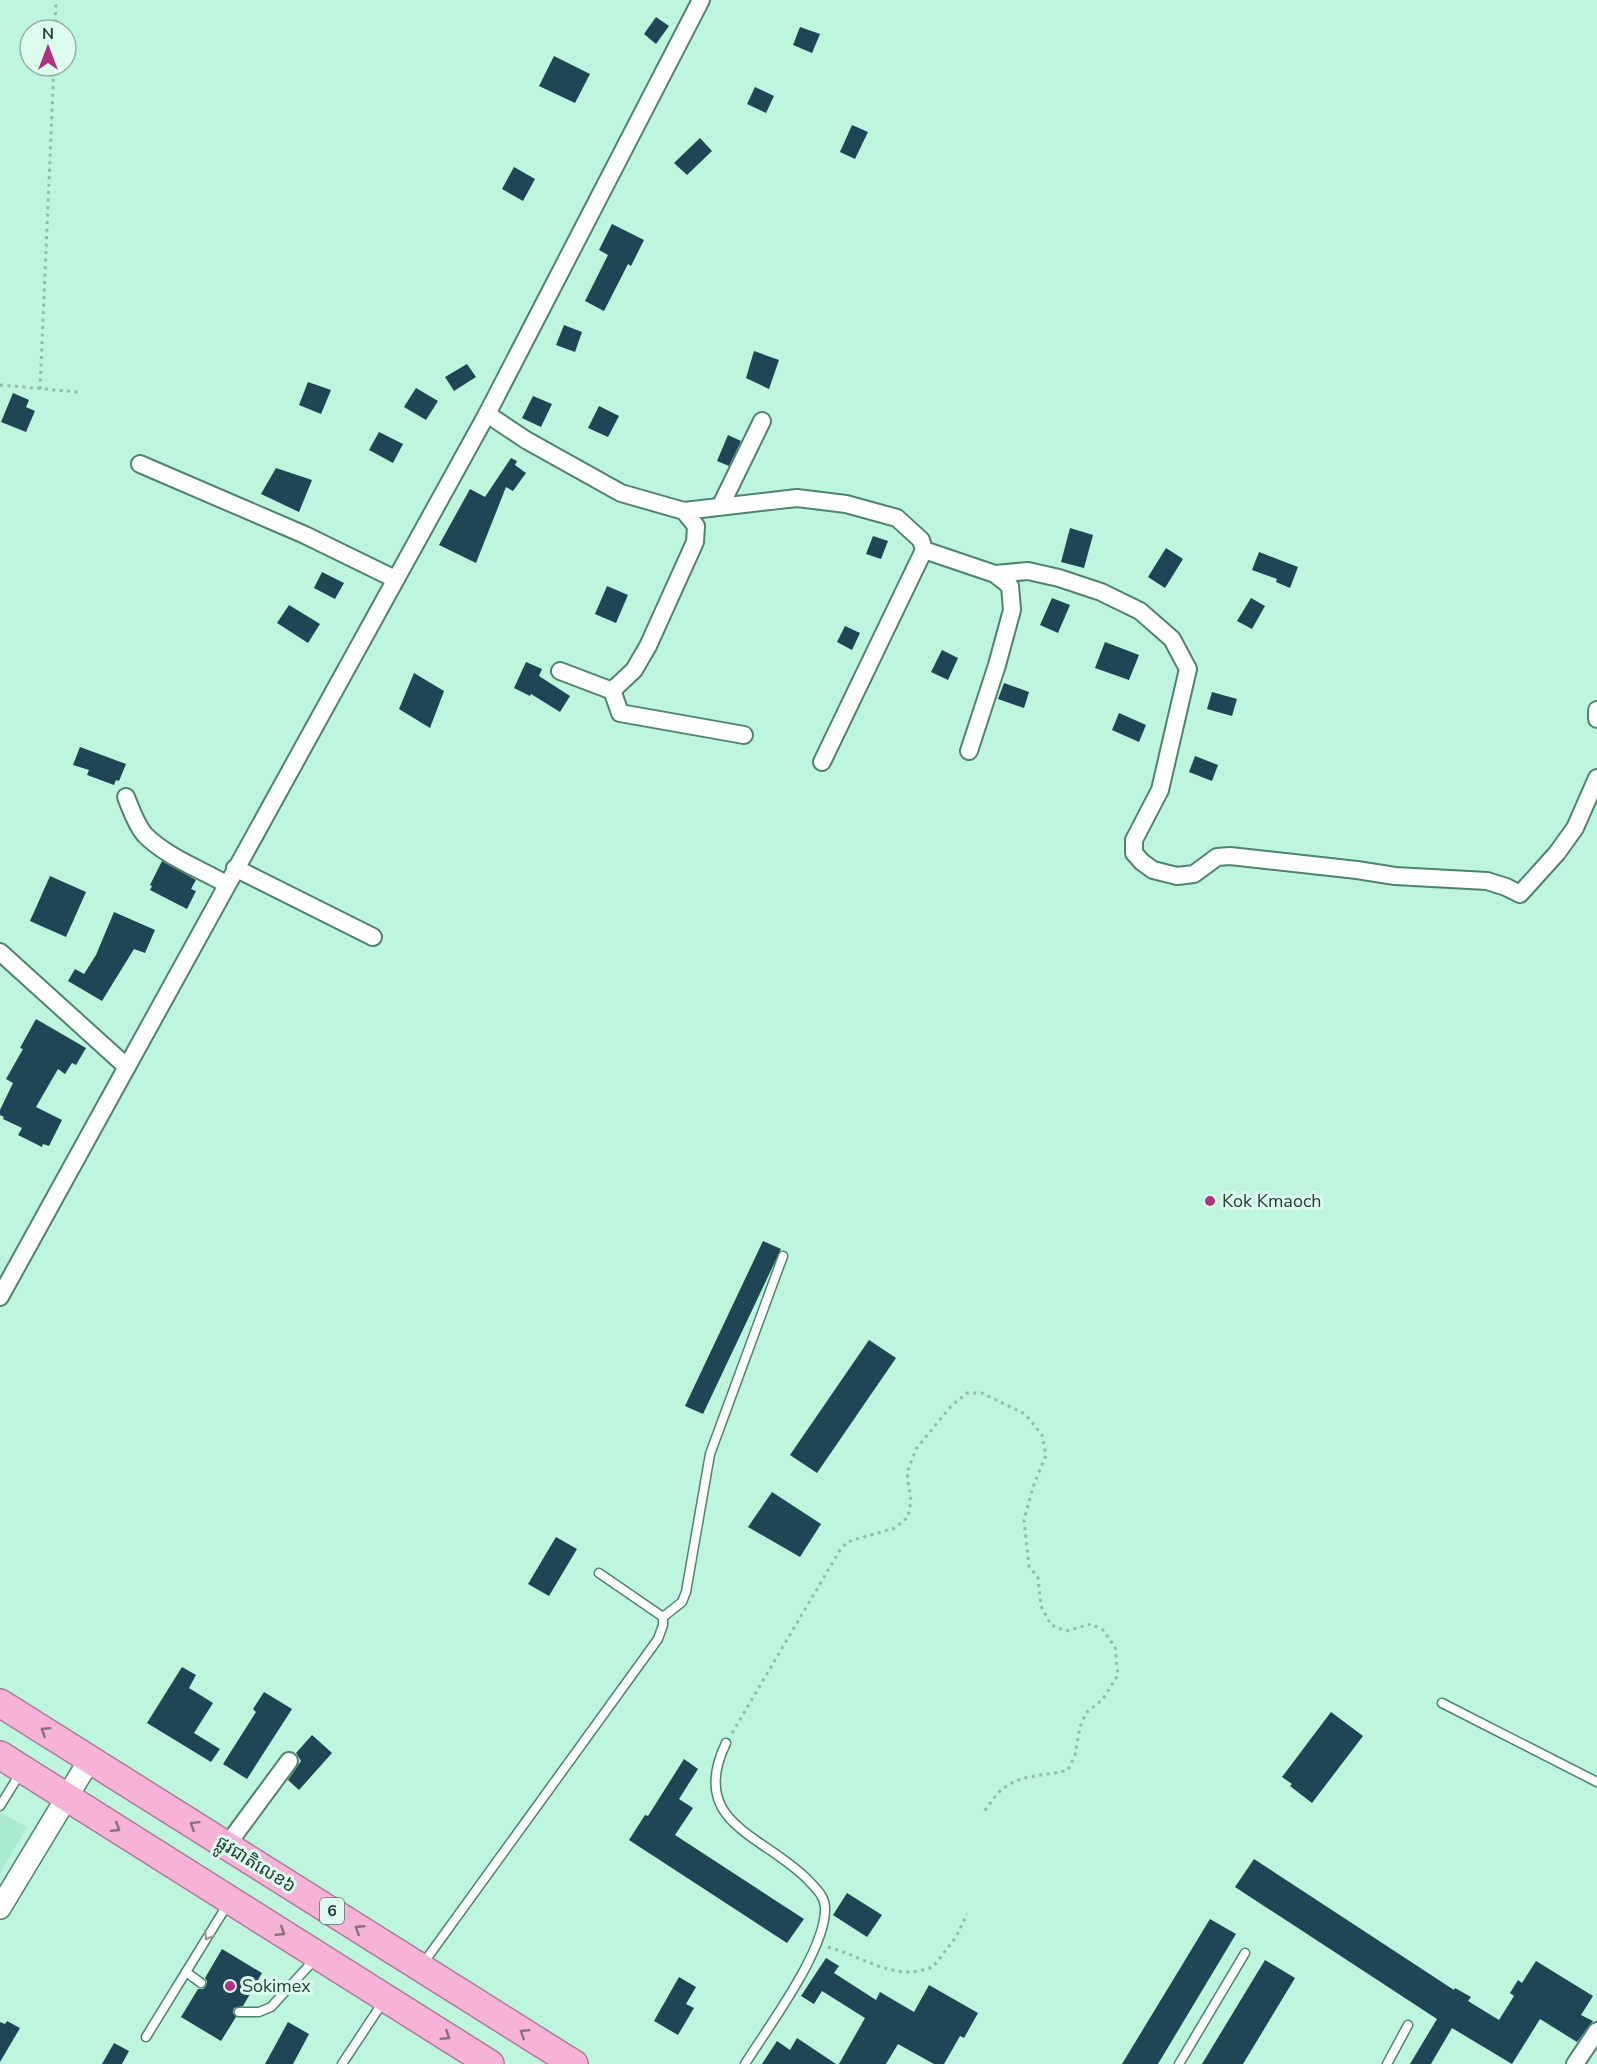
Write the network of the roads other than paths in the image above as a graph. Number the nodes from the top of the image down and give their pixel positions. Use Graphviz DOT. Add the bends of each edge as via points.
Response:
graph roads {
  1 [pos="701,0"];
  2 [pos="487,414"];
  3 [pos="762,421"];
  4 [pos="141,464"];
  5 [pos="721,505"];
  6 [pos="684,511"];
  7 [pos="924,550"];
  8 [pos="995,574"];
  9 [pos="395,579"];
  10 [pos="560,671"];
  11 [pos="612,690"];
  12 [pos="1597,710"];
  13 [pos="1597,719"];
  14 [pos="744,735"];
  15 [pos="969,751"];
  16 [pos="822,762"];
  17 [pos="1597,778"];
  18 [pos="126,797"];
  19 [pos="235,868"];
  20 [pos="226,884"];
  21 [pos="373,937"];
  22 [pos="0,952"];
  23 [pos="127,1067"];
  24 [pos="783,1256"];
  25 [pos="5,1276"];
  26 [pos="0,1297"];
  27 [pos="599,1573"];
  28 [pos="663,1617"];
  29 [pos="0,1702"];
  30 [pos="1442,1703"];
  31 [pos="726,1743"];
  32 [pos="0,1755"];
  33 [pos="90,1759"];
  34 [pos="289,1761"];
  35 [pos="22,1769"];
  36 [pos="1597,1782"];
  37 [pos="67,1797"];
  38 [pos="0,1806"];
  39 [pos="227,1845"];
  40 [pos="230,1900"];
  41 [pos="0,1908"];
  42 [pos="1245,1953"];
  43 [pos="318,1956"];
  44 [pos="420,1967"];
  45 [pos="186,1972"];
  46 [pos="201,1983"];
  47 [pos="386,1998"];
  48 [pos="239,2012"];
  49 [pos="1408,2025"];
  50 [pos="1597,2031"];
  51 [pos="146,2037"];
  52 [pos="342,2064"];
  53 [pos="490,2064"];
  54 [pos="574,2064"];
  55 [pos="745,2064"];
  56 [pos="1179,2064"];
  57 [pos="1387,2064"];
  58 [pos="1575,2064"];
  1 -- 2 [label="street"];
  2 -- 6 [label="street" via="621,493"];
  2 -- 9 [label="street"];
  3 -- 5 [label="street"];
  4 -- 9 [label="street"];
  5 -- 6 [label="street"];
  5 -- 7 [label="street" via="797,498 846,504 897,518 921,540"];
  6 -- 11 [label="street" via="696,526 688,561 634,670"];
  7 -- 8 [label="street"];
  7 -- 16 [label="street"];
  8 -- 15 [label="street" via="1010,586 1012,610"];
  8 -- 17 [label="street" via="1028,571 1101,592 1140,611 1173,639 1188,669 1160,790 1134,840 1134,854 1153,870 1177,876 1194,874 1217,857 1230,856 1395,876 1487,881 1520,894 1575,828"];
  9 -- 19 [label="street"];
  10 -- 11 [label="street"];
  11 -- 14 [label="street" via="620,713"];
  12 -- 13 [label="street"];
  18 -- 20 [label="street" via="144,834 165,851"];
  19 -- 20 [label="street"];
  19 -- 21 [label="street"];
  20 -- 23 [label="street"];
  22 -- 23 [label="street"];
  23 -- 25 [label="street"];
  24 -- 28 [label="lane" via="710,1454 686,1592 682,1602"];
  25 -- 26 [label="street"];
  27 -- 28 [label="lane"];
  28 -- 44 [label="lane" via="658,1639"];
  33 -- 29 [label="highway, ផ្លូវជាតិលេខ៦ / 6, one-way"];
  30 -- 36 [label="lane"];
  31 -- 55 [label="lane" via="715,1776 720,1805 732,1823 804,1876 822,1895 825,1906 810,1961"];
  32 -- 35 [label="highway"];
  33 -- 37 [label="street"];
  39 -- 33 [label="highway, ផ្លូវជាតិលេខ៦ / 6, one-way"];
  34 -- 39 [label="street"];
  35 -- 37 [label="highway"];
  35 -- 38 [label="lane"];
  37 -- 40 [label="highway, one-way"];
  37 -- 41 [label="street"];
  44 -- 39 [label="highway, ផ្លូវជាតិលេខ៦ / 6, one-way"];
  40 -- 43 [label="highway, one-way"];
  40 -- 45 [label="lane, one-way"];
  42 -- 56 [label="lane"];
  43 -- 47 [label="highway"];
  43 -- 48 [label="lane" via="271,2007 259,2012"];
  54 -- 44 [label="highway, ផ្លូវជាតិលេខ៦ / 6, one-way"];
  45 -- 46 [label="lane"];
  45 -- 51 [label="lane"];
  47 -- 52 [label="lane"];
  47 -- 53 [label="highway, one-way"];
  49 -- 57 [label="lane"];
  50 -- 58 [label="street"];
}
